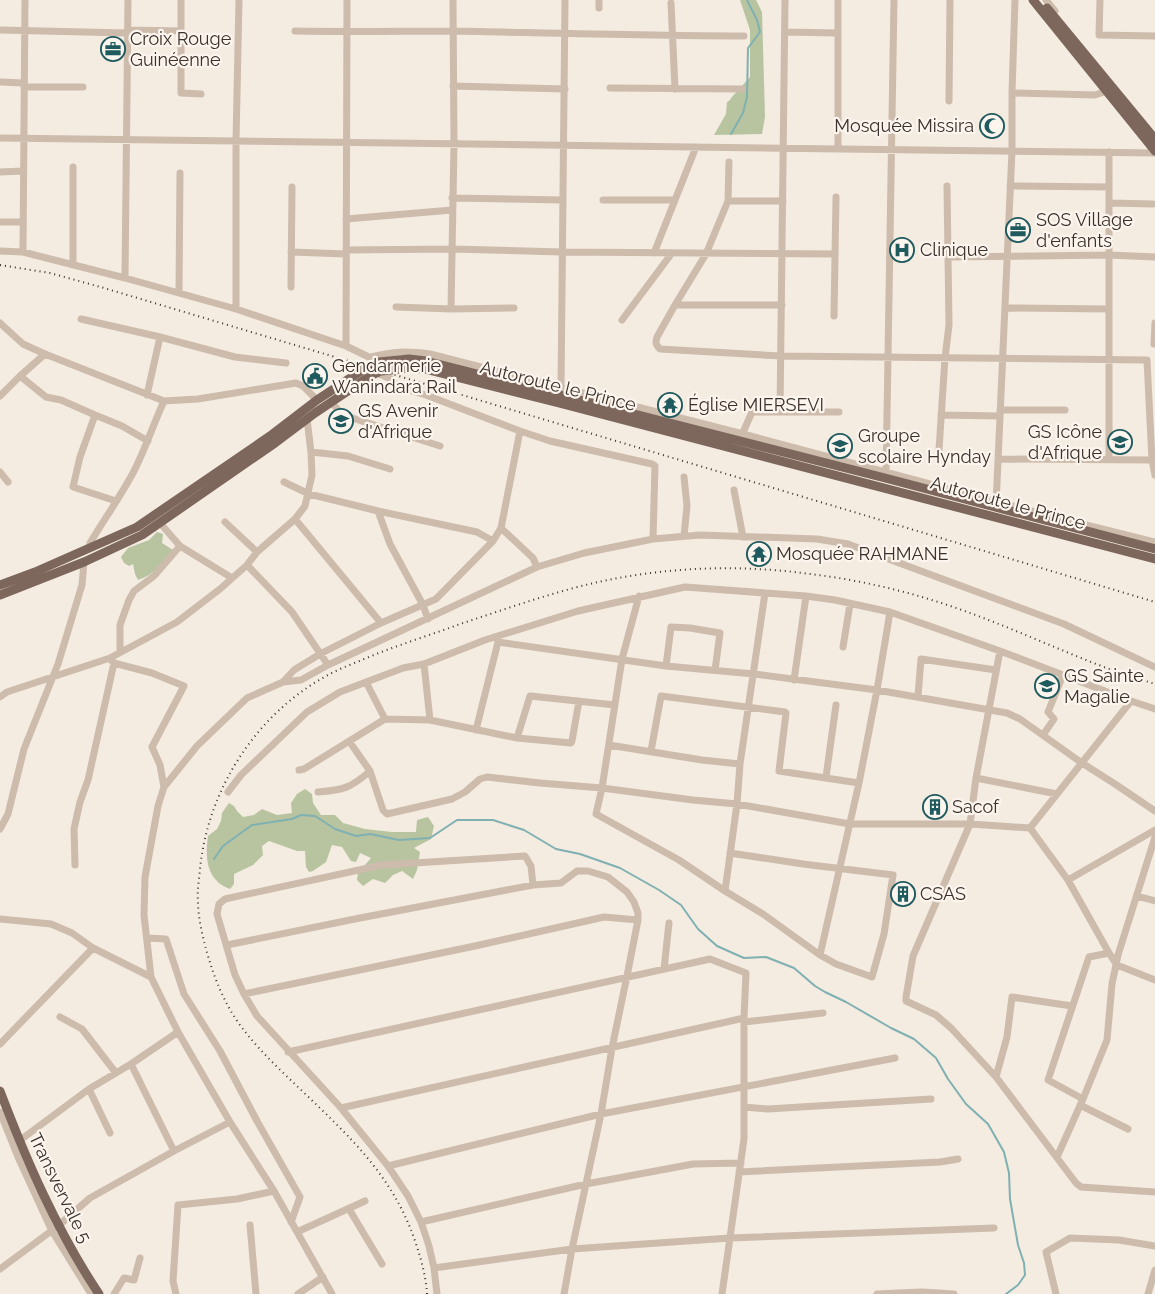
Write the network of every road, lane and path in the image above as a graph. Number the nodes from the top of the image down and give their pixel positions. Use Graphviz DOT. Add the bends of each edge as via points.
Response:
graph roads {
  1 [pos="24,0"];
  2 [pos="128,0"];
  3 [pos="181,0"];
  4 [pos="239,0"];
  5 [pos="347,0"];
  6 [pos="453,0"];
  7 [pos="565,0"];
  8 [pos="785,0"];
  9 [pos="838,0"];
  10 [pos="894,0"];
  11 [pos="950,0"];
  12 [pos="1016,0"];
  13 [pos="1033,0"];
  14 [pos="1041,0"];
  15 [pos="1046,0"];
  16 [pos="1100,0"];
  17 [pos="672,3"];
  18 [pos="0,30"];
  19 [pos="24,30"];
  20 [pos="127,31"];
  21 [pos="182,31"];
  22 [pos="295,31"];
  23 [pos="454,31"];
  24 [pos="347,32"];
  25 [pos="785,32"];
  26 [pos="838,33"];
  27 [pos="565,34"];
  28 [pos="672,36"];
  29 [pos="744,36"];
  30 [pos="1155,36"];
  31 [pos="1089,58"];
  32 [pos="0,82"];
  33 [pos="24,85"];
  34 [pos="453,86"];
  35 [pos="83,87"];
  36 [pos="610,88"];
  37 [pos="564,89"];
  38 [pos="675,89"];
  39 [pos="742,89"];
  40 [pos="1107,91"];
  41 [pos="1012,93"];
  42 [pos="201,94"];
  43 [pos="949,101"];
  44 [pos="0,138"];
  45 [pos="24,139"];
  46 [pos="126,140"];
  47 [pos="1155,140"];
  48 [pos="236,141"];
  49 [pos="347,143"];
  50 [pos="454,144"];
  51 [pos="564,145"];
  52 [pos="696,147"];
  53 [pos="784,148"];
  54 [pos="838,149"];
  55 [pos="891,150"];
  56 [pos="1012,151"];
  57 [pos="1109,152"];
  58 [pos="1155,152"];
  59 [pos="729,162"];
  60 [pos="73,167"];
  61 [pos="0,172"];
  62 [pos="23,172"];
  63 [pos="180,173"];
  64 [pos="947,186"];
  65 [pos="1010,186"];
  66 [pos="292,187"];
  67 [pos="1109,187"];
  68 [pos="836,197"];
  69 [pos="452,198"];
  70 [pos="563,200"];
  71 [pos="603,200"];
  72 [pos="675,200"];
  73 [pos="728,200"];
  74 [pos="783,201"];
  75 [pos="1110,203"];
  76 [pos="1154,204"];
  77 [pos="452,210"];
  78 [pos="346,219"];
  79 [pos="0,222"];
  80 [pos="23,222"];
  81 [pos="452,249"];
  82 [pos="0,251"];
  83 [pos="23,252"];
  84 [pos="291,252"];
  85 [pos="346,252"];
  86 [pos="562,252"];
  87 [pos="654,253"];
  88 [pos="672,253"];
  89 [pos="706,254"];
  90 [pos="782,254"];
  91 [pos="836,254"];
  92 [pos="1109,255"];
  93 [pos="1008,256"];
  94 [pos="1155,256"];
  95 [pos="948,258"];
  96 [pos="73,265"];
  97 [pos="125,278"];
  98 [pos="291,287"];
  99 [pos="179,293"];
  100 [pos="675,304"];
  101 [pos="782,305"];
  102 [pos="396,307"];
  103 [pos="514,308"];
  104 [pos="1005,308"];
  105 [pos="450,309"];
  106 [pos="1109,309"];
  107 [pos="236,310"];
  108 [pos="834,316"];
  109 [pos="81,319"];
  110 [pos="622,320"];
  111 [pos="0,323"];
  112 [pos="1155,323"];
  113 [pos="160,337"];
  114 [pos="1154,344"];
  115 [pos="346,346"];
  116 [pos="45,354"];
  117 [pos="781,356"];
  118 [pos="888,357"];
  119 [pos="945,358"];
  120 [pos="1003,359"];
  121 [pos="375,360"];
  122 [pos="1109,360"];
  123 [pos="286,363"];
  124 [pos="376,373"];
  125 [pos="20,376"];
  126 [pos="562,388"];
  127 [pos="147,395"];
  128 [pos="0,396"];
  129 [pos="317,400"];
  130 [pos="164,401"];
  131 [pos="331,402"];
  132 [pos="1065,410"];
  133 [pos="780,412"];
  134 [pos="839,412"];
  135 [pos="1000,413"];
  136 [pos="95,416"];
  137 [pos="941,416"];
  138 [pos="307,419"];
  139 [pos="520,431"];
  140 [pos="741,437"];
  141 [pos="148,441"];
  142 [pos="440,446"];
  143 [pos="939,450"];
  144 [pos="311,452"];
  145 [pos="998,459"];
  146 [pos="1109,459"];
  147 [pos="1152,460"];
  148 [pos="390,469"];
  149 [pos="0,472"];
  150 [pos="1155,474"];
  151 [pos="886,475"];
  152 [pos="684,477"];
  153 [pos="8,482"];
  154 [pos="284,482"];
  155 [pos="734,490"];
  156 [pos="308,494"];
  157 [pos="116,501"];
  158 [pos="996,504"];
  159 [pos="378,512"];
  160 [pos="295,519"];
  161 [pos="225,522"];
  162 [pos="160,523"];
  163 [pos="501,528"];
  164 [pos="684,536"];
  165 [pos="743,536"];
  166 [pos="653,539"];
  167 [pos="493,540"];
  168 [pos="1155,542"];
  169 [pos="180,546"];
  170 [pos="91,547"];
  171 [pos="1155,549"];
  172 [pos="258,552"];
  173 [pos="1155,558"];
  174 [pos="84,562"];
  175 [pos="247,566"];
  176 [pos="537,567"];
  177 [pos="232,578"];
  178 [pos="0,586"];
  179 [pos="765,592"];
  180 [pos="0,595"];
  181 [pos="639,596"];
  182 [pos="806,596"];
  183 [pos="850,604"];
  184 [pos="424,605"];
  185 [pos="890,612"];
  186 [pos="428,619"];
  187 [pos="381,623"];
  188 [pos="497,639"];
  189 [pos="843,647"];
  190 [pos="1000,651"];
  191 [pos="120,652"];
  192 [pos="320,654"];
  193 [pos="622,659"];
  194 [pos="112,661"];
  195 [pos="424,664"];
  196 [pos="328,665"];
  197 [pos="666,666"];
  198 [pos="1155,667"];
  199 [pos="715,670"];
  200 [pos="996,670"];
  201 [pos="754,674"];
  202 [pos="1063,675"];
  203 [pos="52,677"];
  204 [pos="794,680"];
  205 [pos="283,682"];
  206 [pos="366,682"];
  207 [pos="877,690"];
  208 [pos="918,696"];
  209 [pos="0,697"];
  210 [pos="579,701"];
  211 [pos="1130,701"];
  212 [pos="615,705"];
  213 [pos="836,705"];
  214 [pos="750,707"];
  215 [pos="989,709"];
  216 [pos="1155,709"];
  217 [pos="385,719"];
  218 [pos="430,720"];
  219 [pos="476,730"];
  220 [pos="1044,735"];
  221 [pos="517,738"];
  222 [pos="349,741"];
  223 [pos="608,745"];
  224 [pos="651,751"];
  225 [pos="1082,763"];
  226 [pos="740,764"];
  227 [pos="299,770"];
  228 [pos="370,772"];
  229 [pos="826,777"];
  230 [pos="976,778"];
  231 [pos="858,783"];
  232 [pos="164,787"];
  233 [pos="602,788"];
  234 [pos="228,792"];
  235 [pos="318,792"];
  236 [pos="1057,794"];
  237 [pos="737,804"];
  238 [pos="1155,811"];
  239 [pos="850,824"];
  240 [pos="970,824"];
  241 [pos="1030,828"];
  242 [pos="0,829"];
  243 [pos="1155,830"];
  244 [pos="1155,837"];
  245 [pos="730,853"];
  246 [pos="75,865"];
  247 [pos="840,868"];
  248 [pos="1068,880"];
  249 [pos="533,885"];
  250 [pos="725,891"];
  251 [pos="1137,896"];
  252 [pos="1155,901"];
  253 [pos="0,918"];
  254 [pos="638,920"];
  255 [pos="668,923"];
  256 [pos="147,938"];
  257 [pos="227,945"];
  258 [pos="93,948"];
  259 [pos="1109,953"];
  260 [pos="820,955"];
  261 [pos="1117,965"];
  262 [pos="664,969"];
  263 [pos="628,976"];
  264 [pos="151,977"];
  265 [pos="1155,980"];
  266 [pos="244,994"];
  267 [pos="1072,1006"];
  268 [pos="823,1012"];
  269 [pos="60,1017"];
  270 [pos="744,1020"];
  271 [pos="178,1032"];
  272 [pos="0,1044"];
  273 [pos="612,1048"];
  274 [pos="288,1052"];
  275 [pos="895,1058"];
  276 [pos="131,1064"];
  277 [pos="116,1073"];
  278 [pos="996,1077"];
  279 [pos="744,1087"];
  280 [pos="89,1089"];
  281 [pos="0,1091"];
  282 [pos="931,1099"];
  283 [pos="1082,1102"];
  284 [pos="744,1107"];
  285 [pos="341,1108"];
  286 [pos="0,1112"];
  287 [pos="601,1114"];
  288 [pos="230,1122"];
  289 [pos="1128,1129"];
  290 [pos="110,1133"];
  291 [pos="19,1142"];
  292 [pos="174,1151"];
  293 [pos="1057,1157"];
  294 [pos="958,1159"];
  295 [pos="741,1163"];
  296 [pos="388,1166"];
  297 [pos="739,1172"];
  298 [pos="586,1184"];
  299 [pos="274,1191"];
  300 [pos="1155,1192"];
  301 [pos="365,1201"];
  302 [pos="349,1209"];
  303 [pos="291,1222"];
  304 [pos="421,1222"];
  305 [pos="250,1225"];
  306 [pos="55,1228"];
  307 [pos="994,1228"];
  308 [pos="297,1232"];
  309 [pos="730,1238"];
  310 [pos="1155,1246"];
  311 [pos="572,1250"];
  312 [pos="140,1258"];
  313 [pos="382,1264"];
  314 [pos="434,1268"];
  315 [pos="0,1269"];
  316 [pos="1155,1270"];
  317 [pos="323,1277"];
  318 [pos="922,1293"];
  319 [pos="91,1294"];
  320 [pos="99,1294"];
  321 [pos="114,1294"];
  322 [pos="176,1294"];
  323 [pos="256,1294"];
  324 [pos="298,1294"];
  325 [pos="332,1294"];
  326 [pos="437,1294"];
  327 [pos="564,1294"];
  328 [pos="722,1294"];
  329 [pos="877,1294"];
  330 [pos="954,1294"];
  331 [pos="1056,1294"];
  332 [pos="1148,1294"];
  1 -- 19 [label="street"];
  2 -- 20 [label="street"];
  3 -- 21 [label="street"];
  4 -- 48 [label="street"];
  5 -- 24 [label="street"];
  6 -- 23 [label="street"];
  7 -- 27 [label="street"];
  8 -- 25 [label="street"];
  9 -- 26 [label="street"];
  10 -- 55 [label="street"];
  11 -- 43 [label="street"];
  12 -- 41 [label="street"];
  13 -- 40 [label="main road"];
  14 -- 31 [label="main road"];
  15 -- 31 [label="street" via="1090,54"];
  16 -- 30 [label="street" via="1099,35"];
  17 -- 28 [label="street"];
  18 -- 19 [label="street"];
  19 -- 20 [label="street"];
  19 -- 33 [label="street"];
  20 -- 21 [label="street"];
  20 -- 46 [label="street"];
  21 -- 42 [label="street" via="181,92"];
  22 -- 24 [label="street"];
  23 -- 24 [label="street"];
  23 -- 27 [label="street"];
  23 -- 34 [label="street"];
  24 -- 49 [label="street"];
  25 -- 26 [label="street"];
  25 -- 53 [label="street"];
  26 -- 54 [label="street"];
  27 -- 28 [label="street"];
  27 -- 37 [label="street"];
  28 -- 29 [label="street"];
  28 -- 38 [label="street"];
  31 -- 47 [label="main road"];
  32 -- 33 [label="street"];
  33 -- 35 [label="street"];
  33 -- 45 [label="street"];
  34 -- 37 [label="street"];
  34 -- 50 [label="street"];
  36 -- 38 [label="street"];
  37 -- 51 [label="street"];
  38 -- 39 [label="street"];
  40 -- 41 [label="street" via="1095,95"];
  40 -- 58 [label="main road"];
  41 -- 56 [label="street"];
  44 -- 45 [label="street"];
  45 -- 46 [label="street"];
  45 -- 62 [label="street"];
  46 -- 48 [label="street"];
  46 -- 97 [label="street"];
  48 -- 49 [label="street"];
  48 -- 107 [label="street"];
  49 -- 50 [label="street"];
  49 -- 78 [label="street"];
  50 -- 51 [label="street"];
  50 -- 69 [label="street"];
  51 -- 52 [label="street"];
  51 -- 70 [label="street"];
  52 -- 53 [label="street"];
  52 -- 72 [label="street"];
  53 -- 54 [label="street"];
  53 -- 74 [label="street"];
  54 -- 55 [label="street"];
  55 -- 56 [label="street"];
  55 -- 118 [label="street"];
  56 -- 57 [label="street"];
  56 -- 65 [label="street"];
  57 -- 58 [label="street"];
  57 -- 67 [label="street"];
  59 -- 73 [label="street"];
  60 -- 96 [label="street"];
  61 -- 62 [label="street"];
  62 -- 80 [label="street"];
  63 -- 99 [label="street"];
  64 -- 95 [label="street"];
  65 -- 67 [label="street"];
  65 -- 93 [label="street"];
  66 -- 84 [label="street"];
  67 -- 75 [label="street"];
  68 -- 91 [label="street"];
  69 -- 70 [label="street"];
  69 -- 77 [label="street"];
  70 -- 86 [label="street"];
  71 -- 72 [label="street"];
  72 -- 87 [label="street"];
  73 -- 74 [label="street"];
  73 -- 89 [label="street"];
  74 -- 90 [label="street"];
  75 -- 76 [label="street"];
  75 -- 92 [label="street"];
  77 -- 78 [label="street"];
  77 -- 81 [label="street"];
  78 -- 85 [label="street"];
  79 -- 80 [label="street"];
  80 -- 83 [label="street"];
  81 -- 85 [label="street"];
  81 -- 86 [label="street"];
  81 -- 105 [label="street"];
  82 -- 83 [label="street"];
  83 -- 96 [label="street"];
  84 -- 85 [label="street"];
  84 -- 98 [label="street"];
  85 -- 115 [label="street"];
  86 -- 87 [label="street"];
  86 -- 126 [label="street"];
  87 -- 88 [label="street"];
  88 -- 89 [label="street"];
  88 -- 110 [label="street"];
  89 -- 90 [label="street"];
  89 -- 100 [label="street"];
  90 -- 91 [label="street"];
  90 -- 101 [label="street"];
  91 -- 108 [label="street"];
  92 -- 93 [label="street"];
  92 -- 94 [label="street"];
  92 -- 106 [label="street"];
  93 -- 95 [label="street"];
  93 -- 104 [label="street"];
  95 -- 119 [label="street" via="949,325"];
  96 -- 97 [label="street"];
  97 -- 99 [label="street"];
  99 -- 107 [label="street"];
  100 -- 101 [label="street"];
  100 -- 117 [label="street" via="657,337 660,349"];
  101 -- 117 [label="street"];
  102 -- 105 [label="street"];
  103 -- 105 [label="street"];
  104 -- 106 [label="street"];
  104 -- 120 [label="street"];
  106 -- 122 [label="street"];
  107 -- 115 [label="street"];
  109 -- 113 [label="street"];
  111 -- 116 [label="street" via="23,344"];
  112 -- 114 [label="street"];
  113 -- 123 [label="street" via="235,357"];
  113 -- 127 [label="street"];
  115 -- 121 [label="street"];
  116 -- 125 [label="street"];
  116 -- 127 [label="street"];
  117 -- 118 [label="street"];
  117 -- 133 [label="street"];
  118 -- 119 [label="street"];
  118 -- 151 [label="street"];
  119 -- 120 [label="street"];
  119 -- 137 [label="street"];
  120 -- 122 [label="street"];
  120 -- 135 [label="street"];
  121 -- 126 [label="street" via="387,353 430,354"];
  121 -- 129 [label="main road, Autoroute le Prince"];
  121 -- 140 [label="main road, Autoroute le Prince" via="426,361"];
  122 -- 146 [label="street"];
  122 -- 147 [label="street" via="1147,360"];
  124 -- 131 [label="main road, Autoroute le Prince"];
  124 -- 139 [label="street" via="391,379 398,387"];
  124 -- 173 [label="main road, Autoroute le Prince" via="425,369"];
  125 -- 128 [label="street"];
  125 -- 136 [label="street" via="46,397 61,400"];
  126 -- 140 [label="street"];
  127 -- 130 [label="street"];
  129 -- 130 [label="street" via="304,386 296,383 198,399"];
  129 -- 170 [label="main road, Autoroute le Prince" via="137,527"];
  130 -- 141 [label="street"];
  131 -- 138 [label="main road, Autoroute le Prince"];
  131 -- 142 [label="street" via="343,415"];
  132 -- 135 [label="street"];
  133 -- 134 [label="street"];
  133 -- 140 [label="street" via="752,412"];
  135 -- 137 [label="street"];
  135 -- 145 [label="street"];
  136 -- 141 [label="street"];
  136 -- 157 [label="street" via="73,487"];
  137 -- 143 [label="street"];
  138 -- 144 [label="street"];
  138 -- 162 [label="main road, Autoroute le Prince"];
  139 -- 163 [label="street"];
  139 -- 166 [label="street" via="655,466"];
  140 -- 151 [label="main road, Autoroute le Prince"];
  141 -- 157 [label="street"];
  144 -- 148 [label="street" via="348,456"];
  144 -- 156 [label="street" via="312,475"];
  145 -- 146 [label="street"];
  145 -- 158 [label="street"];
  146 -- 147 [label="street"];
  147 -- 150 [label="street"];
  149 -- 153 [label="street"];
  151 -- 158 [label="main road, Autoroute le Prince"];
  152 -- 164 [label="street" via="687,506"];
  154 -- 156 [label="street"];
  155 -- 165 [label="street"];
  156 -- 159 [label="street"];
  156 -- 160 [label="street" via="305,506"];
  157 -- 170 [label="street" via="90,543"];
  158 -- 168 [label="street"];
  158 -- 171 [label="main road, Autoroute le Prince"];
  159 -- 167 [label="street" via="477,532"];
  159 -- 184 [label="street" via="390,544"];
  160 -- 172 [label="street"];
  160 -- 187 [label="street"];
  161 -- 172 [label="street"];
  162 -- 169 [label="street"];
  162 -- 174 [label="main road, Autoroute le Prince"];
  163 -- 167 [label="street"];
  163 -- 176 [label="street"];
  164 -- 165 [label="street"];
  164 -- 166 [label="street"];
  165 -- 198 [label="street" via="817,539 848,544 1064,624"];
  166 -- 176 [label="street" via="584,553"];
  167 -- 184 [label="street" via="436,599"];
  169 -- 177 [label="street"];
  169 -- 191 [label="street" via="128,600 120,625"];
  170 -- 178 [label="main road, Autoroute le Prince"];
  172 -- 175 [label="street"];
  174 -- 180 [label="main road, Autoroute le Prince"];
  174 -- 203 [label="street" via="82,585"];
  175 -- 177 [label="street"];
  175 -- 192 [label="street" via="292,612"];
  176 -- 186 [label="street"];
  177 -- 191 [label="street" via="177,622"];
  179 -- 181 [label="street" via="685,587"];
  179 -- 182 [label="street"];
  179 -- 201 [label="street"];
  181 -- 188 [label="street" via="578,611"];
  181 -- 193 [label="street"];
  182 -- 183 [label="street"];
  182 -- 204 [label="street"];
  183 -- 185 [label="street"];
  183 -- 189 [label="street"];
  184 -- 186 [label="street"];
  184 -- 187 [label="street"];
  185 -- 190 [label="street"];
  185 -- 207 [label="street"];
  186 -- 196 [label="street"];
  187 -- 192 [label="street"];
  188 -- 193 [label="street"];
  188 -- 195 [label="street"];
  188 -- 219 [label="street"];
  190 -- 200 [label="street"];
  190 -- 202 [label="street"];
  191 -- 194 [label="street"];
  192 -- 196 [label="street"];
  192 -- 205 [label="street" via="294,670"];
  193 -- 197 [label="street"];
  193 -- 212 [label="street"];
  194 -- 203 [label="street"];
  194 -- 232 [label="street" via="184,686 152,746"];
  194 -- 246 [label="street" via="88,780 74,829"];
  195 -- 206 [label="street"];
  195 -- 218 [label="street"];
  196 -- 205 [label="street" via="301,680"];
  197 -- 199 [label="street"];
  197 -- 199 [label="street" via="671,627 690,628 720,633"];
  199 -- 201 [label="street"];
  200 -- 208 [label="street" via="922,660"];
  200 -- 215 [label="street"];
  201 -- 204 [label="street"];
  201 -- 214 [label="street"];
  202 -- 211 [label="street"];
  202 -- 220 [label="street" via="1048,712 1054,719"];
  203 -- 209 [label="street"];
  203 -- 242 [label="street" via="24,749 8,814"];
  204 -- 207 [label="street"];
  205 -- 232 [label="street" via="247,698 197,746"];
  206 -- 217 [label="street"];
  206 -- 234 [label="street" via="340,692 306,712 241,774"];
  207 -- 208 [label="street"];
  207 -- 231 [label="street"];
  208 -- 215 [label="street"];
  210 -- 212 [label="street"];
  210 -- 221 [label="street" via="530,696"];
  210 -- 221 [label="street" via="572,742"];
  211 -- 216 [label="street"];
  211 -- 225 [label="street"];
  212 -- 223 [label="street"];
  213 -- 229 [label="street"];
  214 -- 224 [label="street" via="661,696"];
  214 -- 226 [label="street"];
  214 -- 229 [label="street" via="786,713 780,771"];
  215 -- 220 [label="street" via="1020,719"];
  215 -- 230 [label="street"];
  217 -- 218 [label="street"];
  217 -- 222 [label="street"];
  218 -- 219 [label="street"];
  219 -- 221 [label="street"];
  220 -- 225 [label="street"];
  222 -- 227 [label="street"];
  222 -- 228 [label="street"];
  223 -- 224 [label="street"];
  223 -- 233 [label="street"];
  224 -- 226 [label="street"];
  225 -- 236 [label="street"];
  225 -- 238 [label="street"];
  226 -- 237 [label="street"];
  228 -- 233 [label="street" via="387,814 452,799 483,777"];
  228 -- 235 [label="street" via="350,786"];
  229 -- 231 [label="street"];
  230 -- 236 [label="street"];
  230 -- 240 [label="street"];
  231 -- 239 [label="street"];
  232 -- 256 [label="street" via="146,877 144,915"];
  233 -- 237 [label="street"];
  233 -- 250 [label="street" via="597,815 679,860"];
  236 -- 241 [label="street"];
  237 -- 239 [label="street"];
  237 -- 245 [label="street"];
  239 -- 240 [label="street"];
  239 -- 247 [label="street"];
  240 -- 241 [label="street"];
  240 -- 278 [label="street" via="913,956 906,1001 936,1015"];
  241 -- 248 [label="street"];
  243 -- 248 [label="street"];
  244 -- 251 [label="street"];
  245 -- 247 [label="street"];
  245 -- 250 [label="street"];
  247 -- 260 [label="street"];
  247 -- 260 [label="street" via="894,875 884,934 872,977"];
  248 -- 259 [label="street"];
  249 -- 254 [label="street" via="561,883 577,871 588,870 608,877 627,892 634,902"];
  249 -- 257 [label="street"];
  249 -- 257 [label="street" via="531,866 525,856 382,865 225,899 217,914"];
  250 -- 260 [label="street"];
  251 -- 252 [label="street"];
  251 -- 261 [label="street"];
  253 -- 258 [label="street" via="51,924 72,933"];
  254 -- 263 [label="street"];
  254 -- 266 [label="street" via="604,917"];
  255 -- 262 [label="street"];
  256 -- 264 [label="street"];
  256 -- 303 [label="street" via="166,939 184,994 300,1197"];
  257 -- 266 [label="street"];
  258 -- 264 [label="street"];
  258 -- 272 [label="street"];
  259 -- 261 [label="street"];
  259 -- 267 [label="street" via="1089,957"];
  261 -- 265 [label="street"];
  261 -- 283 [label="street" via="1107,1040"];
  262 -- 263 [label="street"];
  262 -- 270 [label="street" via="710,959 746,973"];
  263 -- 273 [label="street"];
  263 -- 274 [label="street"];
  264 -- 271 [label="street"];
  266 -- 274 [label="street" via="257,1016"];
  267 -- 278 [label="street" via="1012,997 1007,1037"];
  267 -- 283 [label="street" via="1048,1080"];
  268 -- 270 [label="street"];
  269 -- 277 [label="street" via="82,1029"];
  270 -- 273 [label="street"];
  270 -- 279 [label="street"];
  271 -- 276 [label="street"];
  271 -- 288 [label="street"];
  273 -- 285 [label="street"];
  273 -- 287 [label="street"];
  274 -- 285 [label="street"];
  275 -- 279 [label="street"];
  276 -- 277 [label="street"];
  276 -- 292 [label="street"];
  277 -- 280 [label="street"];
  278 -- 293 [label="street"];
  279 -- 284 [label="street"];
  279 -- 287 [label="street"];
  280 -- 290 [label="street"];
  280 -- 291 [label="street"];
  281 -- 291 [label="main road, Transvervale 5"];
  282 -- 284 [label="street" via="768,1110"];
  283 -- 289 [label="street"];
  283 -- 293 [label="street"];
  284 -- 295 [label="street"];
  285 -- 296 [label="street"];
  286 -- 306 [label="street" via="18,1157"];
  287 -- 296 [label="street"];
  287 -- 298 [label="street"];
  288 -- 292 [label="street"];
  288 -- 299 [label="street"];
  291 -- 306 [label="main road, Transvervale 5"];
  292 -- 306 [label="street" via="90,1198"];
  293 -- 300 [label="street" via="1081,1187"];
  294 -- 297 [label="street"];
  295 -- 297 [label="street"];
  295 -- 298 [label="street" via="693,1164"];
  296 -- 304 [label="street"];
  297 -- 309 [label="street"];
  298 -- 304 [label="street"];
  298 -- 311 [label="street"];
  299 -- 303 [label="street"];
  299 -- 322 [label="street" via="237,1199 178,1204 173,1281"];
  301 -- 302 [label="street"];
  302 -- 308 [label="street"];
  302 -- 313 [label="street"];
  303 -- 308 [label="street"];
  304 -- 314 [label="street"];
  305 -- 323 [label="street"];
  306 -- 315 [label="street"];
  306 -- 319 [label="street"];
  306 -- 320 [label="main road, Transvervale 5"];
  307 -- 309 [label="street"];
  308 -- 317 [label="street"];
  309 -- 311 [label="street"];
  309 -- 328 [label="street"];
  310 -- 331 [label="street" via="1119,1240 1070,1238 1046,1252"];
  311 -- 314 [label="street"];
  311 -- 327 [label="street"];
  312 -- 321 [label="street" via="134,1280 124,1278"];
  314 -- 326 [label="street"];
  316 -- 332 [label="street"];
  317 -- 324 [label="street"];
  317 -- 325 [label="street"];
  318 -- 329 [label="street"];
  318 -- 330 [label="street"];
}
